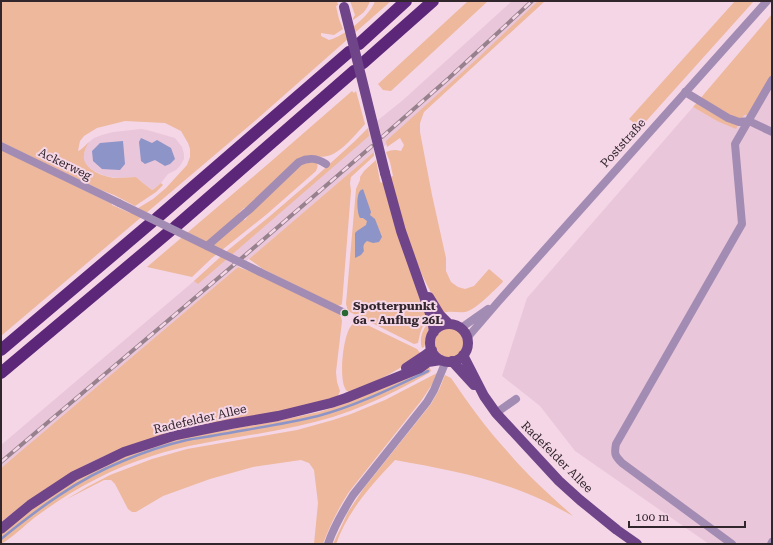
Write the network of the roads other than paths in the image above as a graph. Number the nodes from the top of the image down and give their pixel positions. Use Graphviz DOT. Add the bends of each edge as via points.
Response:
graph roads {
  1 [pos="406,1"];
  2 [pos="433,1"];
  3 [pos="767,1"];
  4 [pos="343,4"];
  5 [pos="363,63"];
  6 [pos="354,71"];
  7 [pos="772,80"];
  8 [pos="685,92"];
  9 [pos="748,121"];
  10 [pos="772,132"];
  11 [pos="1,146"];
  12 [pos="326,164"];
  13 [pos="207,246"];
  14 [pos="418,278"];
  15 [pos="498,302"];
  16 [pos="345,313"];
  17 [pos="449,324"];
  18 [pos="461,328"];
  19 [pos="434,332"];
  20 [pos="467,338"];
  21 [pos="1,350"];
  22 [pos="432,350"];
  23 [pos="463,355"];
  24 [pos="446,361"];
  25 [pos="1,373"];
  26 [pos="375,387"];
  27 [pos="484,396"];
  28 [pos="516,399"];
  29 [pos="496,413"];
  30 [pos="1,529"];
  31 [pos="328,544"];
  32 [pos="637,544"];
  33 [pos="732,544"];
  1 -- 21 [label="highway"];
  2 -- 5 [label="highway"];
  3 -- 8 [label="street, Poststraße"];
  4 -- 14 [label="main road, bridge" via="385,173 401,231"];
  6 -- 25 [label="highway" via="173,229"];
  7 -- 9 [label="street"];
  8 -- 9 [label="street" via="728,118 739,122"];
  8 -- 15 [label="street, Poststraße"];
  9 -- 10 [label="street"];
  9 -- 33 [label="street" via="735,144 742,224 614,451 622,463"];
  11 -- 13 [label="street, Ackerweg, bridge"];
  12 -- 13 [label="street" via="310,158 299,162"];
  13 -- 16 [label="street, Ackerweg, bridge"];
  14 -- 17 [label="main road" via="440,315"];
  14 -- 19 [label="main road"];
  15 -- 18 [label="street, Poststraße"];
  15 -- 20 [label="street, Poststraße"];
  17 -- 18 [label="main road"];
  17 -- 19 [label="main road"];
  18 -- 20 [label="main road"];
  19 -- 22 [label="main road" via="430,344"];
  20 -- 23 [label="main road" via="468,344"];
  22 -- 24 [label="main road"];
  22 -- 26 [label="main road, Radefelder Allee"];
  23 -- 24 [label="main road" via="458,359"];
  23 -- 27 [label="main road"];
  24 -- 26 [label="main road, Radefelder Allee" via="428,362 420,368"];
  24 -- 27 [label="main road"];
  24 -- 31 [label="street" via="427,402 353,495 342,511"];
  26 -- 30 [label="main road, Radefelder Allee" via="331,403 278,416 176,435 124,452 74,476 30,505"];
  27 -- 29 [label="main road, Radefelder Allee"];
  28 -- 29 [label="street"];
  29 -- 32 [label="main road, Radefelder Allee" via="559,481"];
}
